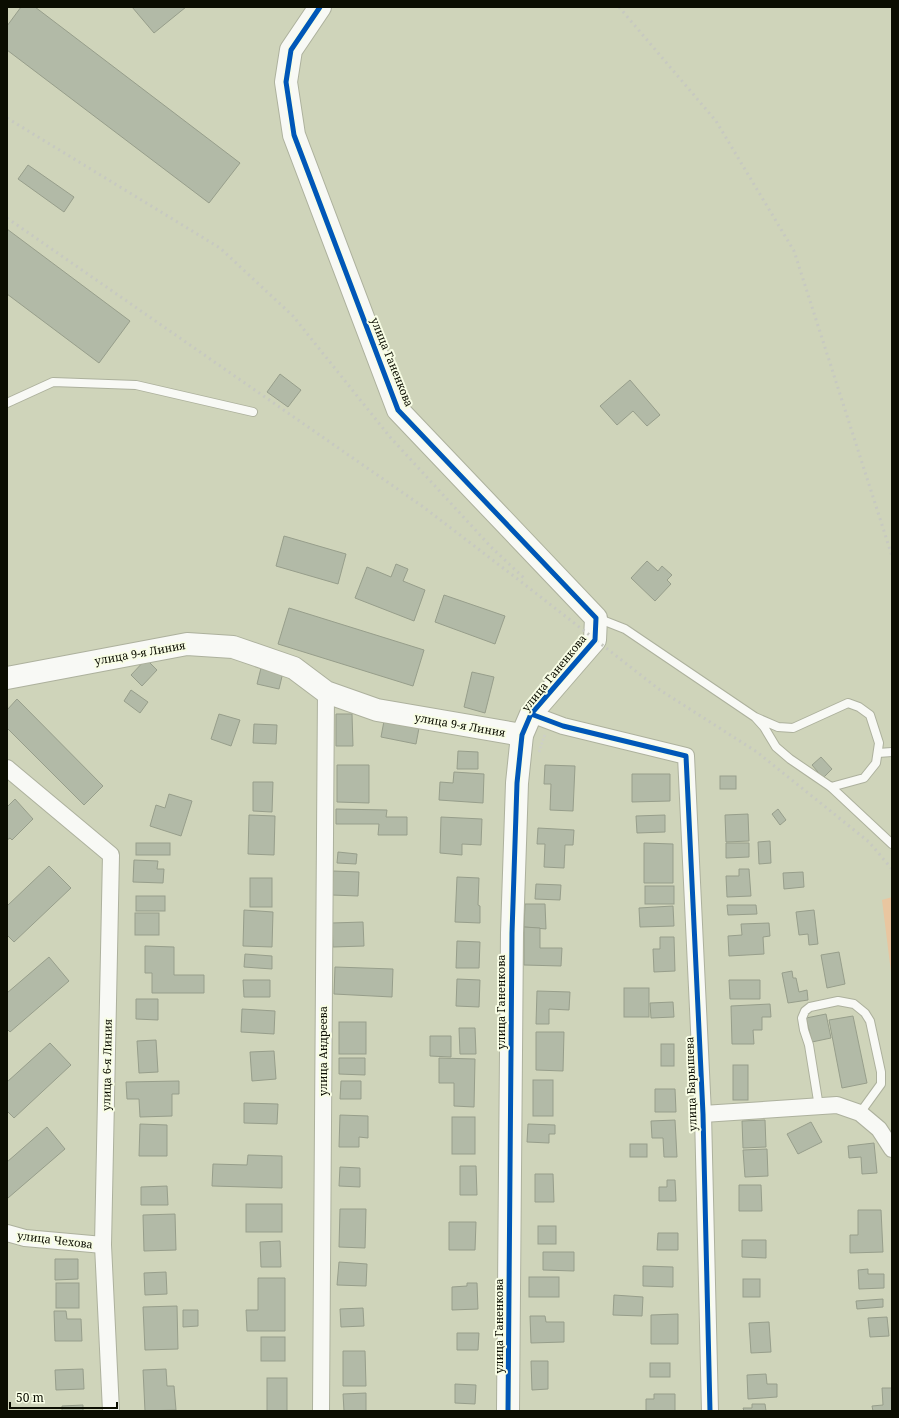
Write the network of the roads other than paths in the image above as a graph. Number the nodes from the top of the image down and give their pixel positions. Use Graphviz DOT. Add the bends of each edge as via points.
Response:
graph roads {
  1 [pos="320,7"];
  2 [pos="7,403"];
  3 [pos="253,412"];
  4 [pos="596,618"];
  5 [pos="7,678"];
  6 [pos="326,692"];
  7 [pos="531,714"];
  8 [pos="755,717"];
  9 [pos="522,735"];
  10 [pos="892,752"];
  11 [pos="878,753"];
  12 [pos="7,768"];
  13 [pos="831,787"];
  14 [pos="892,844"];
  15 [pos="819,1107"];
  16 [pos="860,1113"];
  17 [pos="703,1114"];
  18 [pos="892,1149"];
  19 [pos="7,1233"];
  20 [pos="103,1245"];
  21 [pos="112,1411"];
  22 [pos="321,1411"];
  23 [pos="508,1411"];
  24 [pos="710,1411"];
  1 -- 4 [label="street, улица Ганенкова" via="291,50 286,82 294,135 398,410"];
  2 -- 3 [label="lane" via="53,382 136,385"];
  4 -- 7 [label="street, улица Ганенкова" via="595,640"];
  4 -- 8 [label="lane" via="625,629"];
  5 -- 6 [label="street, улица 9-я Линия" via="187,644 233,647 294,668"];
  6 -- 9 [label="street, улица 9-я Линия" via="377,710"];
  6 -- 22 [label="street, улица Андреева"];
  7 -- 9 [label="street, улица Ганенкова"];
  7 -- 17 [label="street, улица Барышева" via="563,726 686,756"];
  8 -- 11 [label="lane" via="778,727 793,728 848,703 870,715 879,743"];
  8 -- 13 [label="lane" via="776,747"];
  9 -- 23 [label="street, улица Ганенкова" via="517,783 512,933"];
  10 -- 11 [label="lane"];
  11 -- 13 [label="lane" via="876,763 864,778"];
  12 -- 20 [label="street, улица 6-я Линия" via="111,855"];
  13 -- 14 [label="lane"];
  15 -- 16 [label="street" via="837,1105"];
  15 -- 16 [label="lane" via="810,1045 802,1018 810,1007 838,1001 854,1004 870,1021 881,1072 881,1084"];
  15 -- 17 [label="street"];
  16 -- 18 [label="street" via="879,1129"];
  17 -- 24 [label="street, улица Барышева"];
  19 -- 20 [label="street, улица Чехова" via="25,1238"];
  20 -- 21 [label="street, улица 6-я Линия"];
}
